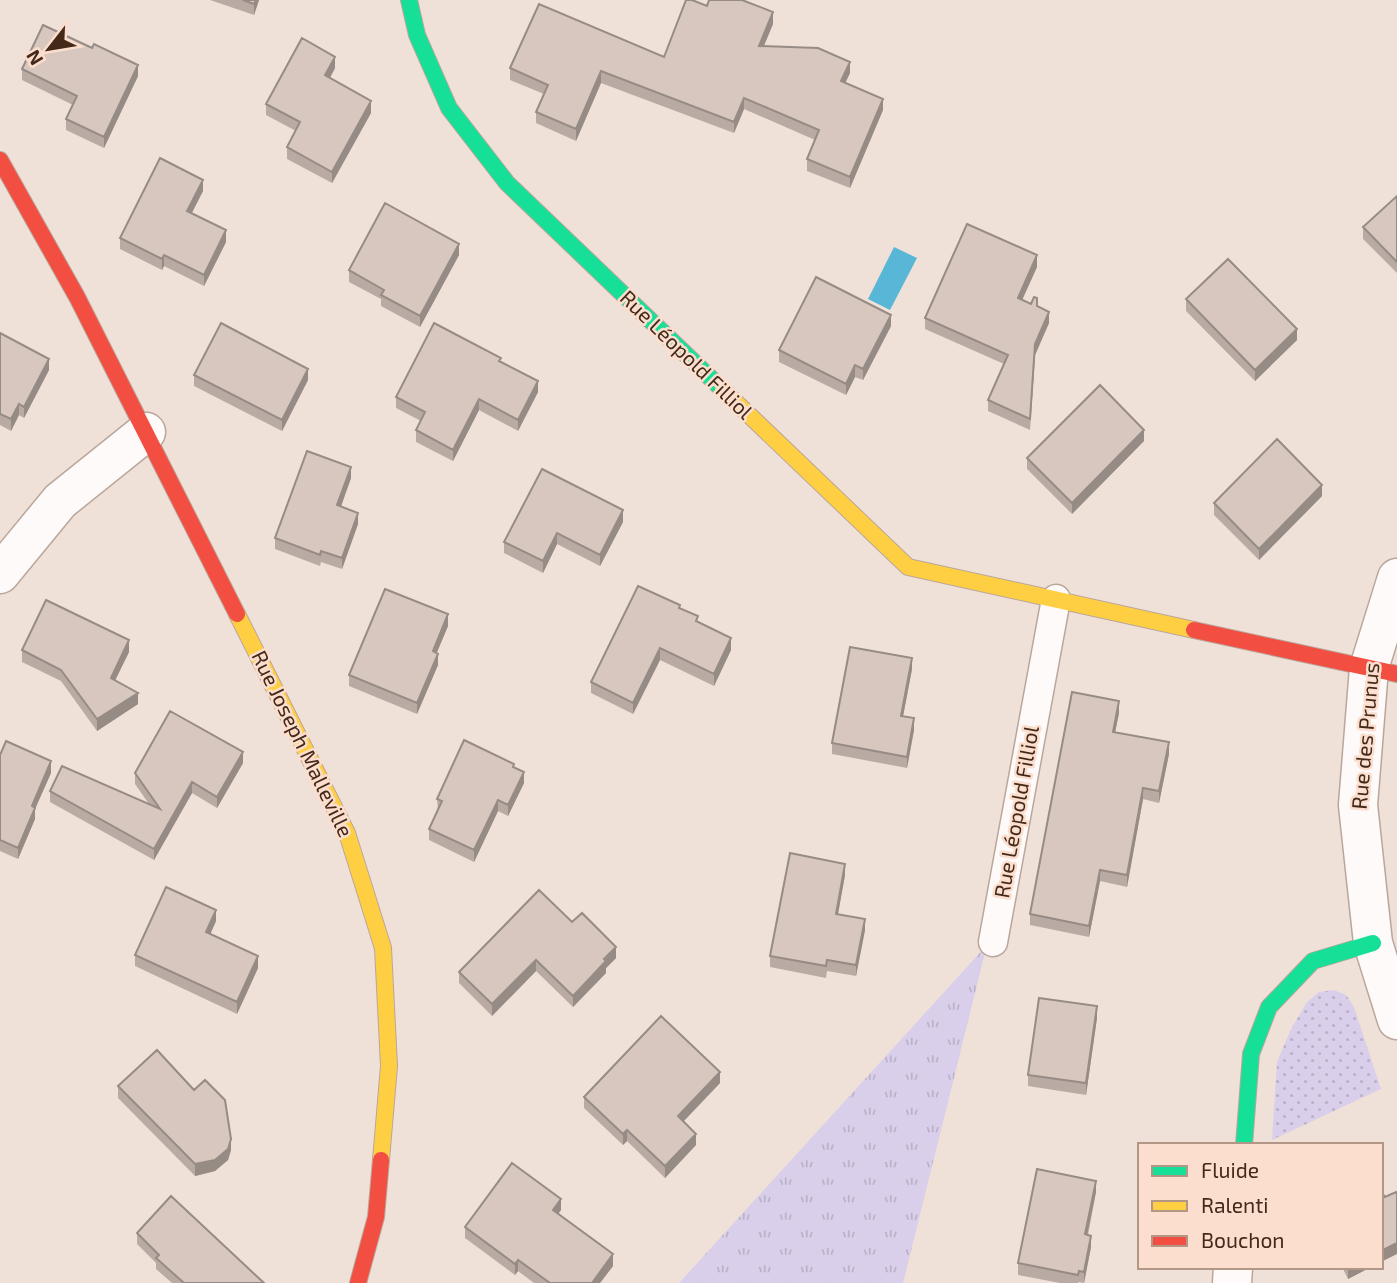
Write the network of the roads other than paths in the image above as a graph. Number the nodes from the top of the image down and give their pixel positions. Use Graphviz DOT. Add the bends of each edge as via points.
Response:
graph roads {
  1 [pos="409,0"];
  2 [pos="0,160"];
  3 [pos="146,432"];
  4 [pos="0,574"];
  5 [pos="1397,578"];
  6 [pos="1056,599"];
  7 [pos="1383,671"];
  8 [pos="993,942"];
  9 [pos="1373,943"];
  10 [pos="1397,1020"];
  11 [pos="1244,1143"];
  12 [pos="358,1283"];
  1 -- 6 [label="street, Rue Léopold Filliol" via="417,35 449,108 507,183 908,567"];
  2 -- 3 [label="street, Rue Joseph Malleville"];
  3 -- 4 [label="street" via="60,501"];
  3 -- 12 [label="street, Rue Joseph Malleville" via="347,833 383,948 389,1066 376,1217"];
  5 -- 7 [label="street, Rue des Prunus"];
  6 -- 7 [label="street, Rue Léopold Filliol"];
  6 -- 8 [label="lane, Rue Léopold Filliol"];
  7 -- 9 [label="street, Rue des Prunus" via="1358,806"];
  9 -- 10 [label="street, Rue des Prunus"];
  9 -- 11 [label="street" via="1313,961 1269,1007 1251,1054"];
}
